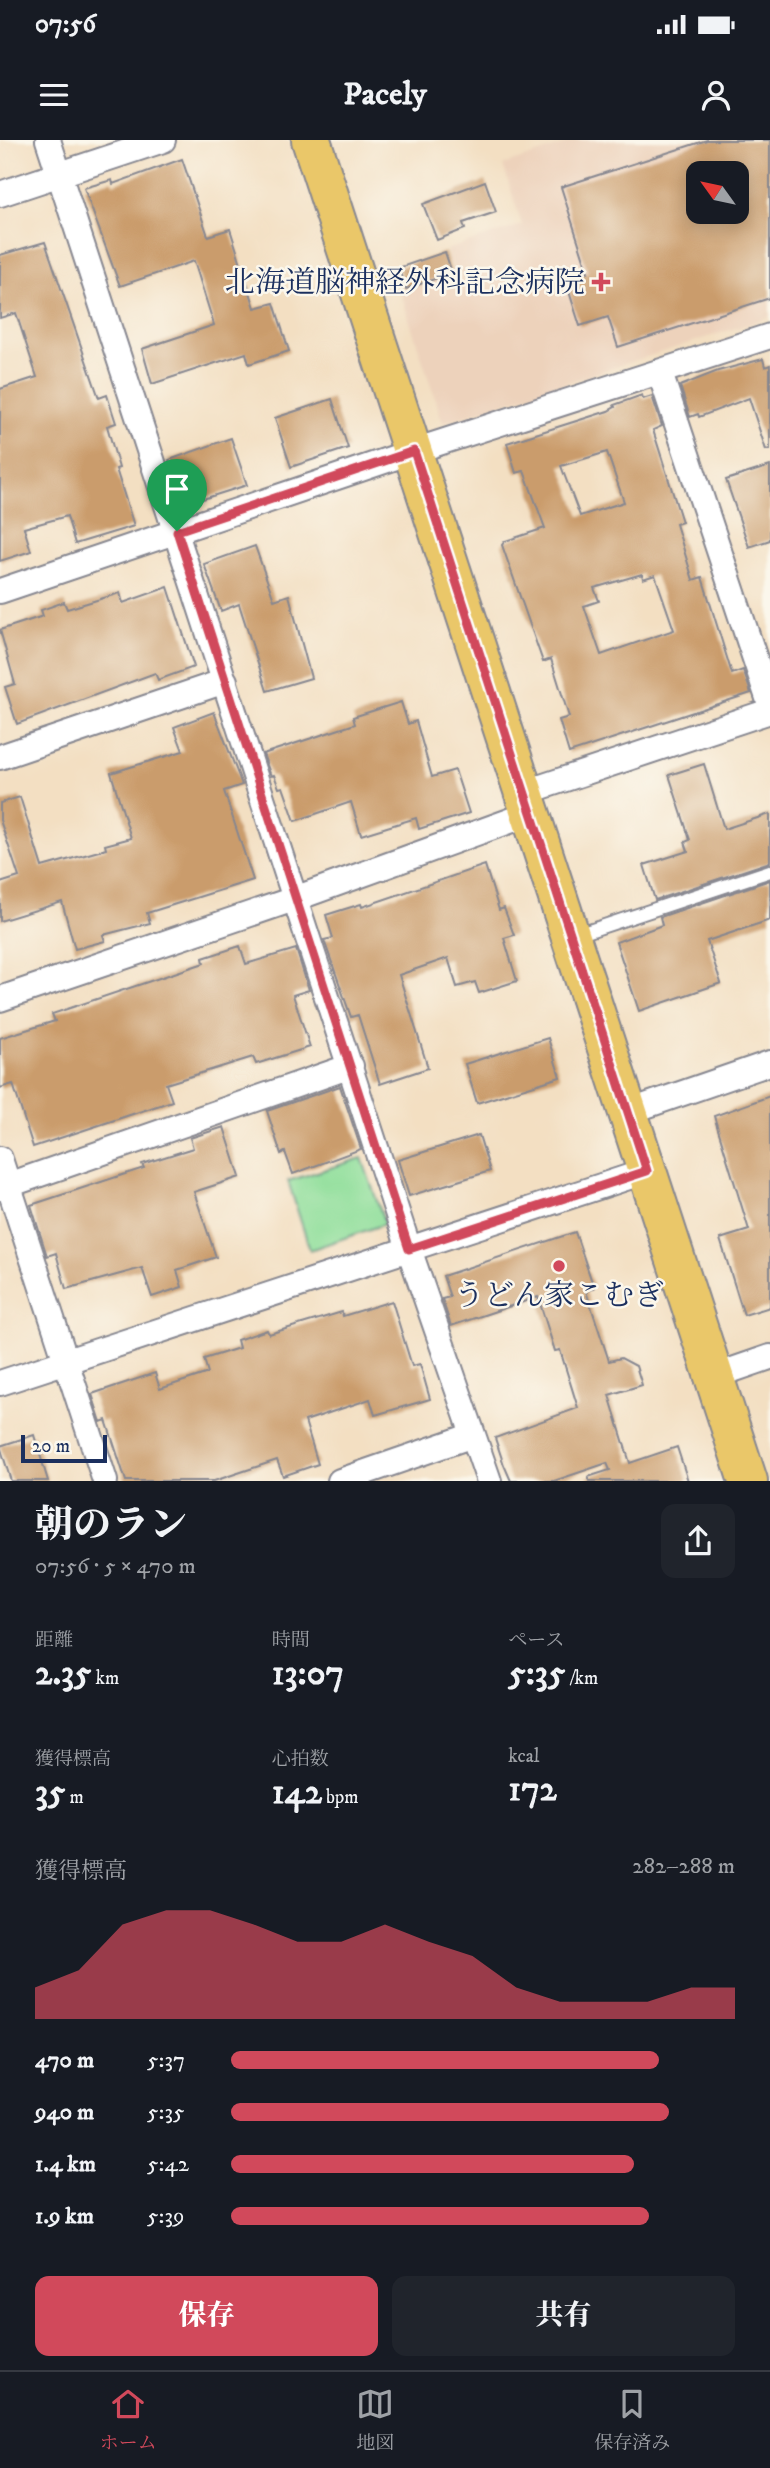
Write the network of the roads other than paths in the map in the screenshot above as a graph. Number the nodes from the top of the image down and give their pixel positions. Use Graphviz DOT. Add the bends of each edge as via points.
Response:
graph roads {
  1 [pos="48,140"];
  2 [pos="163,140"];
  3 [pos="311,140"];
  4 [pos="60,174"];
  5 [pos="0,194"];
  6 [pos="770,336"];
  7 [pos="660,373"];
  8 [pos="414,451"];
  9 [pos="177,531"];
  10 [pos="0,591"];
  11 [pos="225,681"];
  12 [pos="770,704"];
  13 [pos="770,711"];
  14 [pos="0,757"];
  15 [pos="526,803"];
  16 [pos="770,871"];
  17 [pos="297,898"];
  18 [pos="570,937"];
  19 [pos="0,999"];
  20 [pos="770,1063"];
  21 [pos="351,1066"];
  22 [pos="628,1112"];
  23 [pos="0,1159"];
  24 [pos="647,1171"];
  25 [pos="4,1186"];
  26 [pos="409,1249"];
  27 [pos="770,1357"];
  28 [pos="68,1362"];
  29 [pos="715,1376"];
  30 [pos="0,1383"];
  31 [pos="473,1436"];
  32 [pos="105,1481"];
  33 [pos="340,1481"];
  34 [pos="489,1481"];
  35 [pos="748,1481"];
  1 -- 4 [label="street"];
  2 -- 4 [label="street"];
  3 -- 8 [label="main road"];
  4 -- 5 [label="street"];
  4 -- 9 [label="street"];
  6 -- 7 [label="street"];
  7 -- 8 [label="street"];
  7 -- 12 [label="street"];
  8 -- 9 [label="street"];
  8 -- 15 [label="main road"];
  9 -- 10 [label="street"];
  9 -- 11 [label="street"];
  11 -- 14 [label="street"];
  11 -- 17 [label="street"];
  13 -- 15 [label="street"];
  15 -- 17 [label="street"];
  15 -- 18 [label="main road"];
  16 -- 18 [label="lane"];
  17 -- 19 [label="street"];
  17 -- 21 [label="street"];
  18 -- 22 [label="main road"];
  20 -- 22 [label="street"];
  21 -- 25 [label="street"];
  21 -- 26 [label="street"];
  22 -- 24 [label="main road"];
  23 -- 25 [label="street"];
  24 -- 26 [label="street"];
  24 -- 29 [label="main road"];
  25 -- 28 [label="street"];
  26 -- 28 [label="street"];
  26 -- 31 [label="street"];
  27 -- 29 [label="street"];
  28 -- 30 [label="street"];
  28 -- 32 [label="street"];
  29 -- 35 [label="main road"];
  31 -- 33 [label="street"];
  31 -- 34 [label="street"];
}
